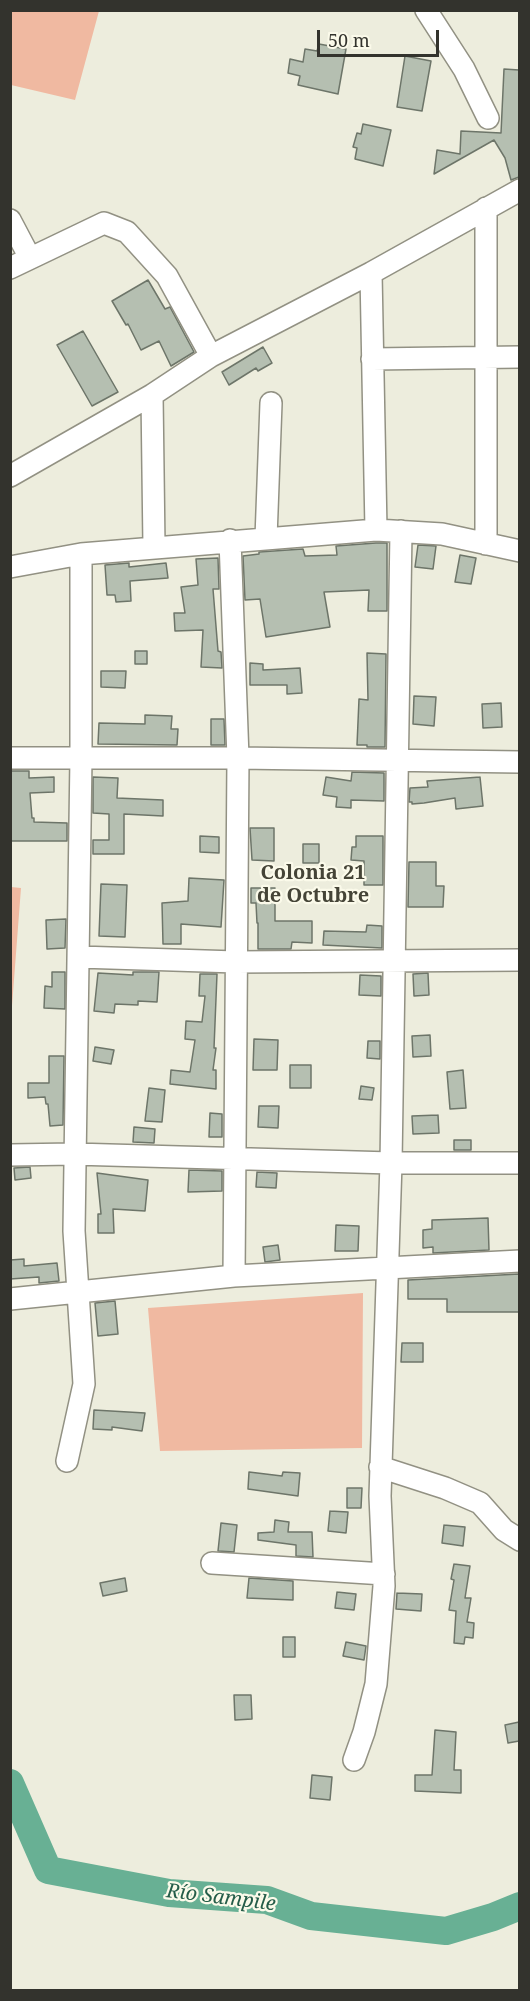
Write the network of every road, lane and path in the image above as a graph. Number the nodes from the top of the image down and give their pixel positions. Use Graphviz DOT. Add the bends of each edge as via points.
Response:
graph roads {
  1 [pos="426,10"];
  2 [pos="488,118"];
  3 [pos="519,190"];
  4 [pos="486,208"];
  5 [pos="10,220"];
  6 [pos="30,258"];
  7 [pos="10,268"];
  8 [pos="371,273"];
  9 [pos="211,356"];
  10 [pos="519,357"];
  11 [pos="486,358"];
  12 [pos="372,359"];
  13 [pos="152,395"];
  14 [pos="271,403"];
  15 [pos="10,476"];
  16 [pos="376,530"];
  17 [pos="401,531"];
  18 [pos="266,538"];
  19 [pos="230,540"];
  20 [pos="486,544"];
  21 [pos="154,547"];
  22 [pos="519,550"];
  23 [pos="81,554"];
  24 [pos="10,567"];
  25 [pos="81,757"];
  26 [pos="10,758"];
  27 [pos="238,758"];
  28 [pos="398,760"];
  29 [pos="519,762"];
  30 [pos="79,957"];
  31 [pos="519,960"];
  32 [pos="236,962"];
  33 [pos="396,962"];
  34 [pos="74,1154"];
  35 [pos="10,1155"];
  36 [pos="236,1159"];
  37 [pos="519,1162"];
  38 [pos="391,1164"];
  39 [pos="519,1261"];
  40 [pos="387,1267"];
  41 [pos="234,1276"];
  42 [pos="78,1293"];
  43 [pos="10,1299"];
  44 [pos="67,1461"];
  45 [pos="380,1467"];
  46 [pos="519,1540"];
  47 [pos="212,1563"];
  48 [pos="384,1574"];
  49 [pos="354,1760"];
  1 -- 2 [label="street" via="464,69"];
  3 -- 4 [label="street"];
  4 -- 8 [label="street"];
  4 -- 11 [label="street"];
  5 -- 6 [label="street"];
  6 -- 7 [label="street"];
  6 -- 9 [label="street" via="104,223 127,232 167,276"];
  8 -- 9 [label="street"];
  8 -- 12 [label="street"];
  9 -- 13 [label="street"];
  10 -- 11 [label="street"];
  11 -- 12 [label="street"];
  11 -- 20 [label="street"];
  12 -- 16 [label="street"];
  13 -- 15 [label="street"];
  13 -- 21 [label="street"];
  14 -- 18 [label="street"];
  16 -- 17 [label="street"];
  16 -- 18 [label="street"];
  17 -- 20 [label="street" via="442,534"];
  17 -- 28 [label="street"];
  18 -- 19 [label="street"];
  19 -- 21 [label="street"];
  19 -- 27 [label="street"];
  20 -- 22 [label="street"];
  21 -- 23 [label="street"];
  23 -- 24 [label="street"];
  23 -- 25 [label="street"];
  25 -- 26 [label="street"];
  25 -- 27 [label="street"];
  25 -- 30 [label="street"];
  27 -- 28 [label="street"];
  27 -- 32 [label="street"];
  28 -- 29 [label="street"];
  28 -- 33 [label="street"];
  30 -- 32 [label="street"];
  30 -- 34 [label="street"];
  31 -- 33 [label="street"];
  32 -- 33 [label="street"];
  32 -- 36 [label="street"];
  33 -- 38 [label="street"];
  34 -- 35 [label="street"];
  34 -- 36 [label="street"];
  34 -- 42 [label="street"];
  36 -- 38 [label="street"];
  36 -- 41 [label="street"];
  37 -- 38 [label="street"];
  38 -- 40 [label="street"];
  39 -- 40 [label="street"];
  40 -- 41 [label="street"];
  40 -- 45 [label="street"];
  41 -- 42 [label="street"];
  42 -- 43 [label="street"];
  42 -- 44 [label="street" via="84,1384"];
  45 -- 46 [label="street" via="480,1503 504,1530"];
  45 -- 48 [label="street"];
  47 -- 48 [label="street"];
  48 -- 49 [label="street" via="376,1684"];
}
